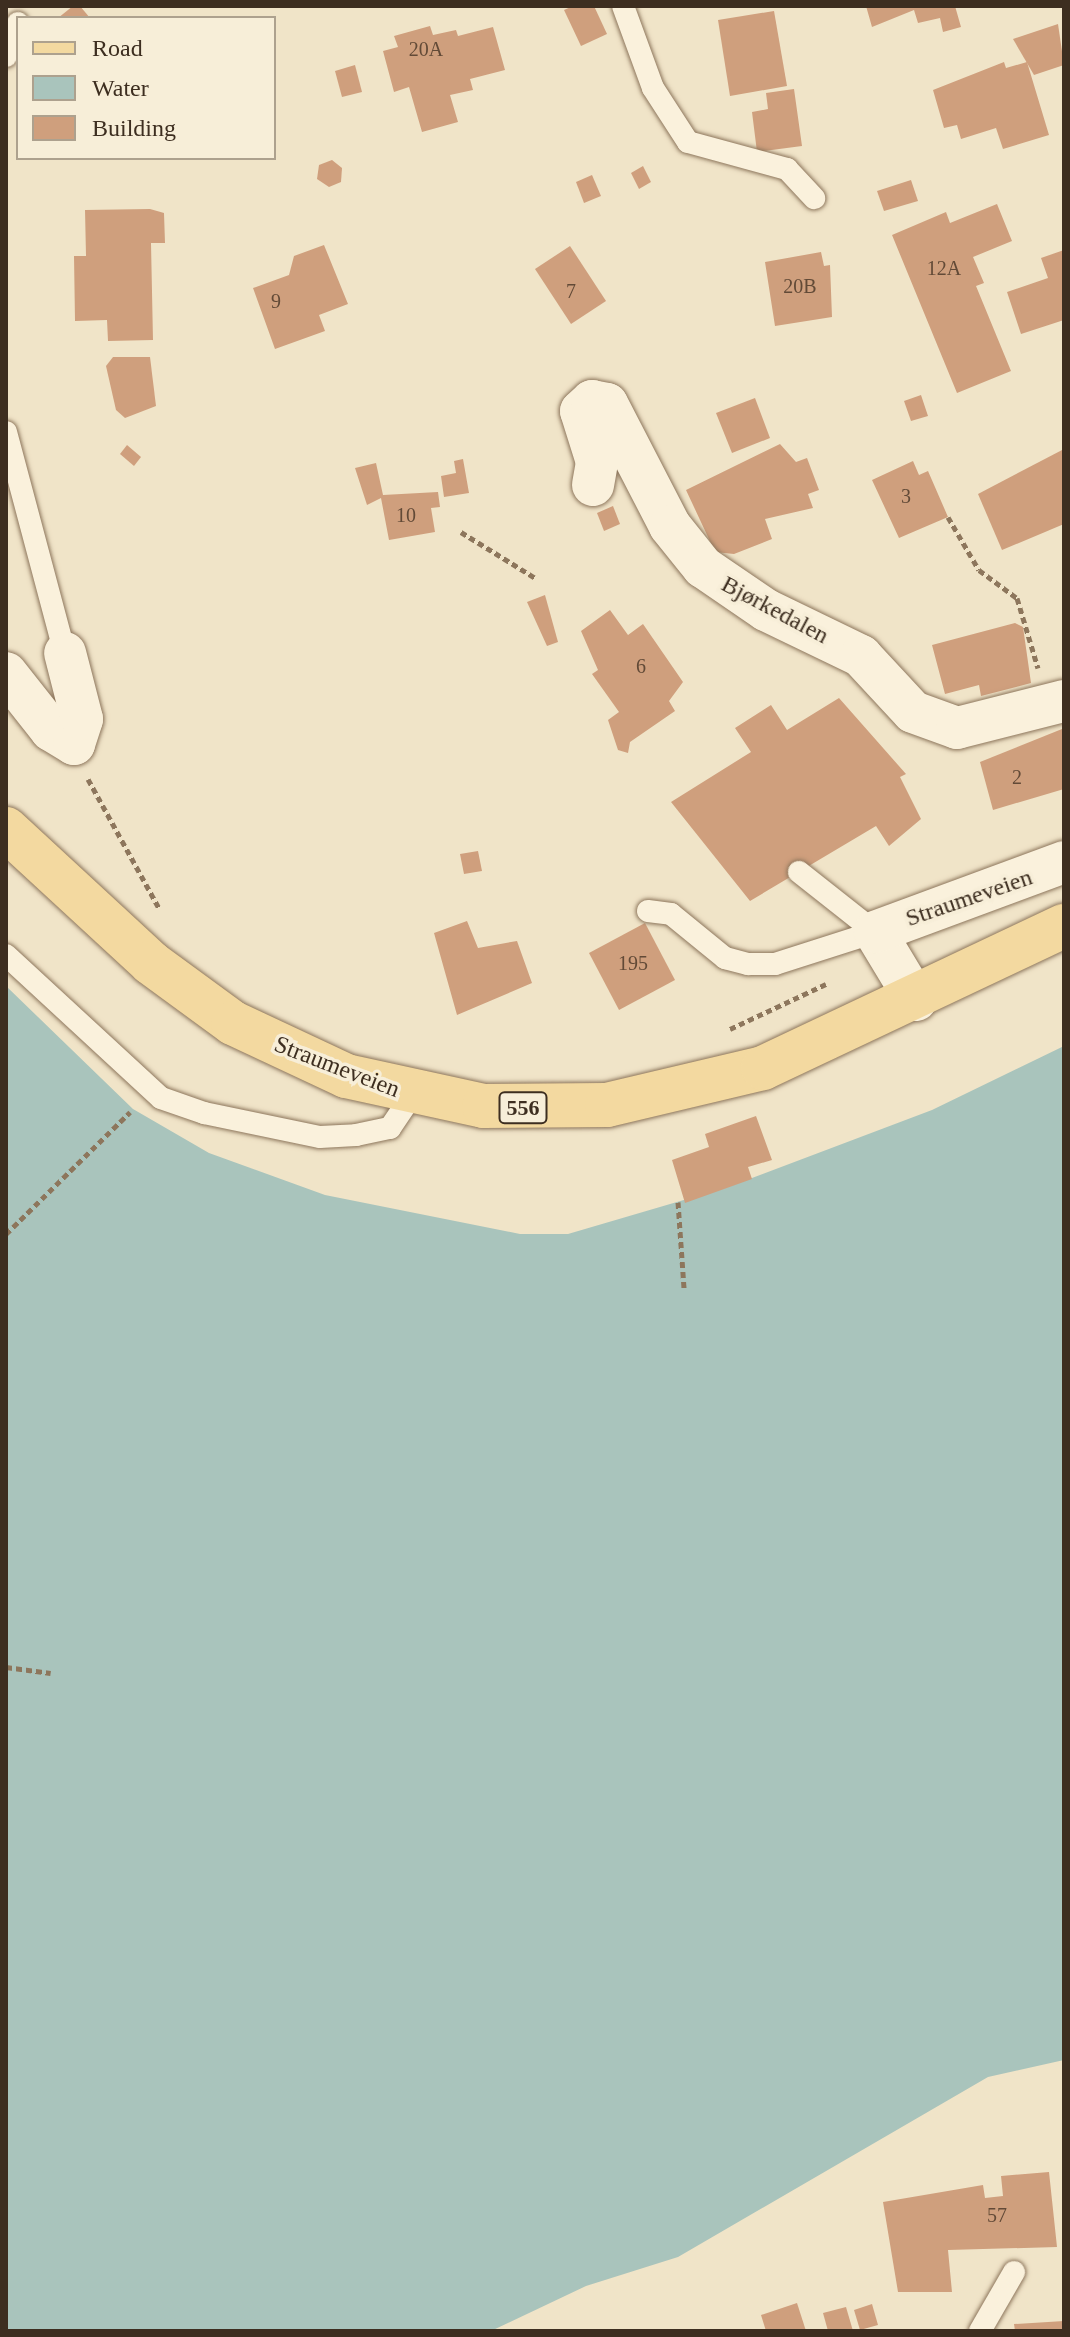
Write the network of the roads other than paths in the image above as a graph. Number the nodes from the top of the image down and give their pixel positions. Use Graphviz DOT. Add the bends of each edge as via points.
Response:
graph roads {
  1 [pos="623,6"];
  2 [pos="16,28"];
  3 [pos="6,56"];
  4 [pos="814,198"];
  5 [pos="6,432"];
  6 [pos="593,485"];
  7 [pos="65,653"];
  8 [pos="6,673"];
  9 [pos="1064,701"];
  10 [pos="6,829"];
  11 [pos="1064,862"];
  12 [pos="799,872"];
  13 [pos="648,911"];
  14 [pos="1064,926"];
  15 [pos="883,944"];
  16 [pos="6,955"];
  17 [pos="916,1000"];
  18 [pos="412,1095"];
  19 [pos="1014,2272"];
  20 [pos="980,2331"];
  1 -- 4 [label="lane" via="653,88 688,142 787,169"];
  2 -- 3 [label="lane"];
  5 -- 7 [label="lane"];
  6 -- 9 [label="street, Bjørkedalen" via="597,462 581,411 592,401 607,404 670,526 725,587 861,656 933,724 971,727"];
  7 -- 8 [label="street" via="82,719 74,744 51,730"];
  10 -- 18 [label="main road, Straumeveien / 556" via="151,963 233,1023 346,1076"];
  11 -- 15 [label="street, Straumeveien"];
  12 -- 15 [label="lane"];
  13 -- 15 [label="lane, Straumeveien" via="671,914 725,958 748,964"];
  14 -- 17 [label="main road, Straumeveien / 556"];
  15 -- 17 [label="street, Straumeveien"];
  16 -- 18 [label="lane" via="161,1098 204,1113 320,1137 356,1135 390,1128"];
  17 -- 18 [label="main road, Straumeveien / 556" via="763,1068 665,1097 548,1108"];
  19 -- 20 [label="lane"];
}
